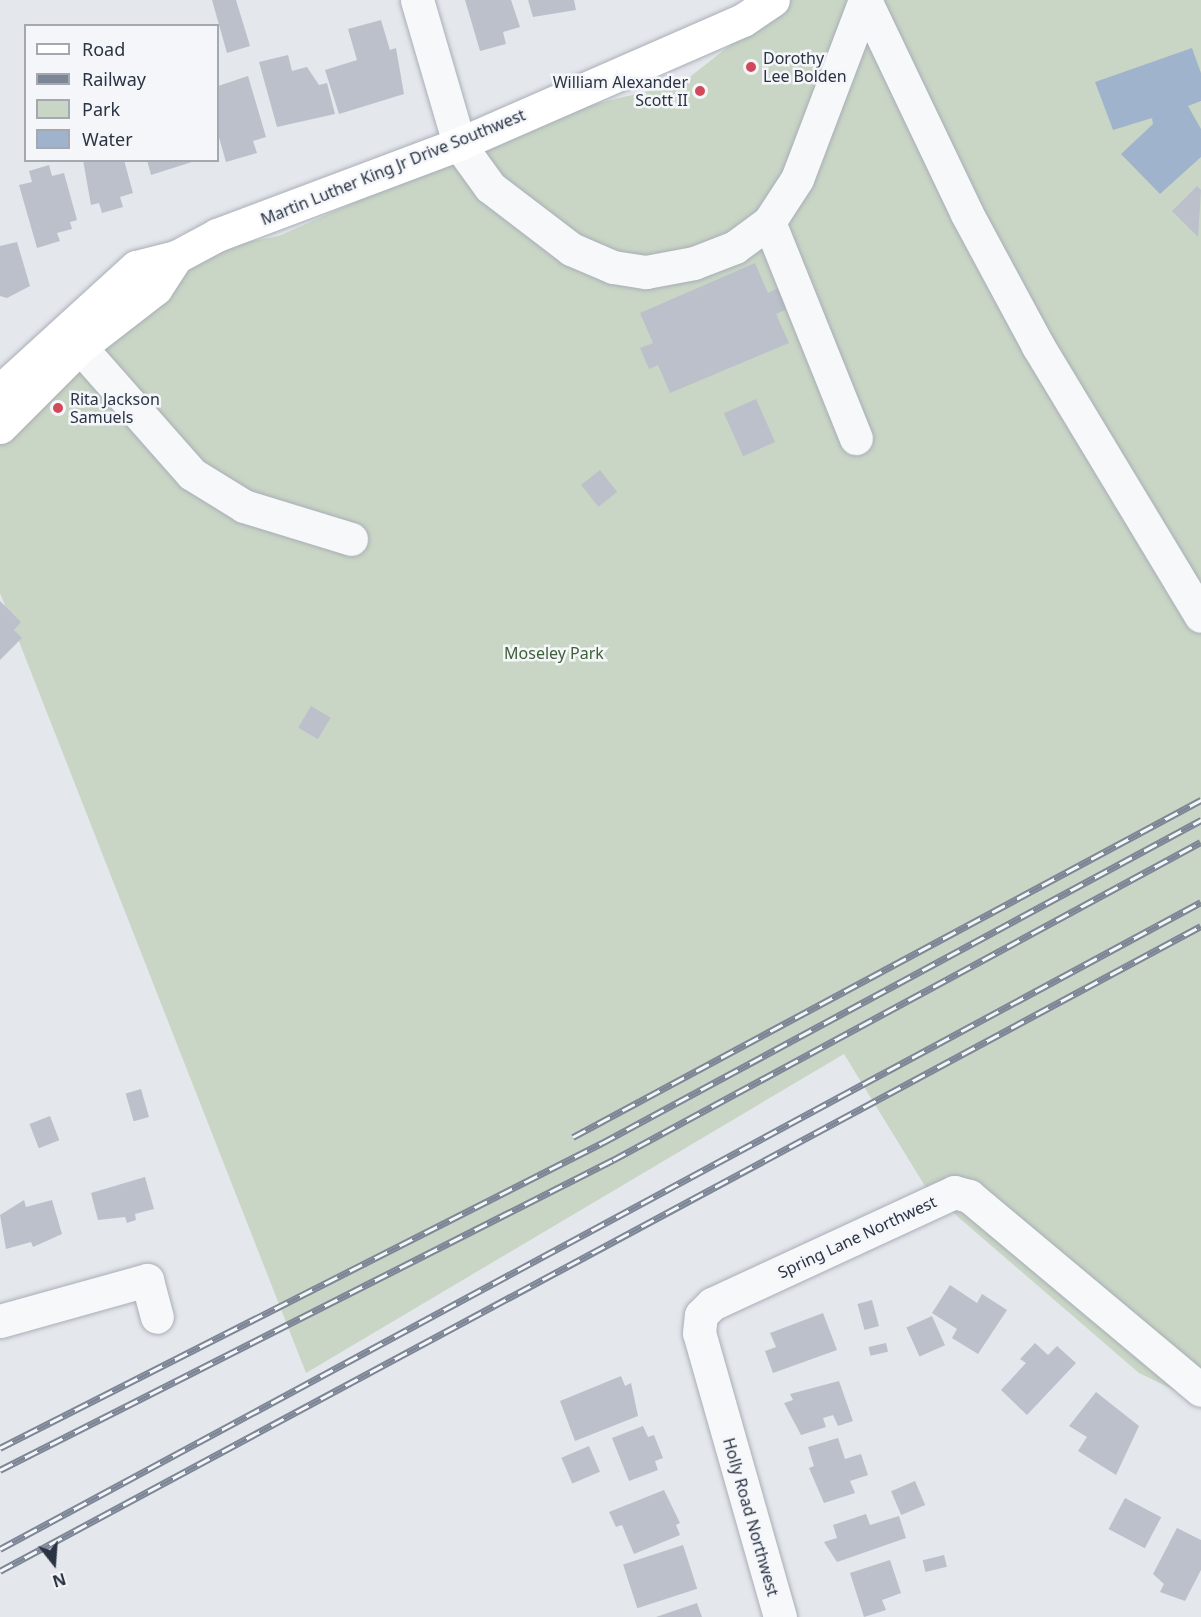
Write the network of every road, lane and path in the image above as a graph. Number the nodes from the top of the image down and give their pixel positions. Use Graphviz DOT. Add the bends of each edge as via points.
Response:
graph roads {
  1 [pos="417,0"];
  2 [pos="773,0"];
  3 [pos="865,0"];
  4 [pos="459,144"];
  5 [pos="769,222"];
  6 [pos="176,257"];
  7 [pos="80,346"];
  8 [pos="0,391"];
  9 [pos="0,427"];
  10 [pos="856,438"];
  11 [pos="351,539"];
  12 [pos="1201,616"];
  13 [pos="158,1317"];
  14 [pos="0,1321"];
  15 [pos="1201,1390"];
  16 [pos="723,1416"];
  17 [pos="780,1617"];
  1 -- 4 [label="street"];
  2 -- 4 [label="main road, Martin Luther King Jr Drive Southwest" via="743,20"];
  3 -- 5 [label="street" via="796,179"];
  3 -- 12 [label="street" via="1038,346"];
  4 -- 5 [label="street" via="490,187 524,215 571,249 613,267 646,272 694,263 735,247"];
  4 -- 6 [label="main road, Martin Luther King Jr Drive Southwest" via="217,236"];
  5 -- 10 [label="street"];
  6 -- 7 [label="main road" via="156,288"];
  6 -- 8 [label="main road, Martin Luther King Jr Drive Southwest" via="136,267"];
  7 -- 9 [label="main road"];
  7 -- 11 [label="street" via="192,474 244,506"];
  13 -- 14 [label="street" via="147,1280"];
  15 -- 16 [label="street, Spring Lane Northwest" via="969,1196 954,1192 712,1304 701,1315 699,1333"];
  16 -- 17 [label="street, Holly Road Northwest"];
}
